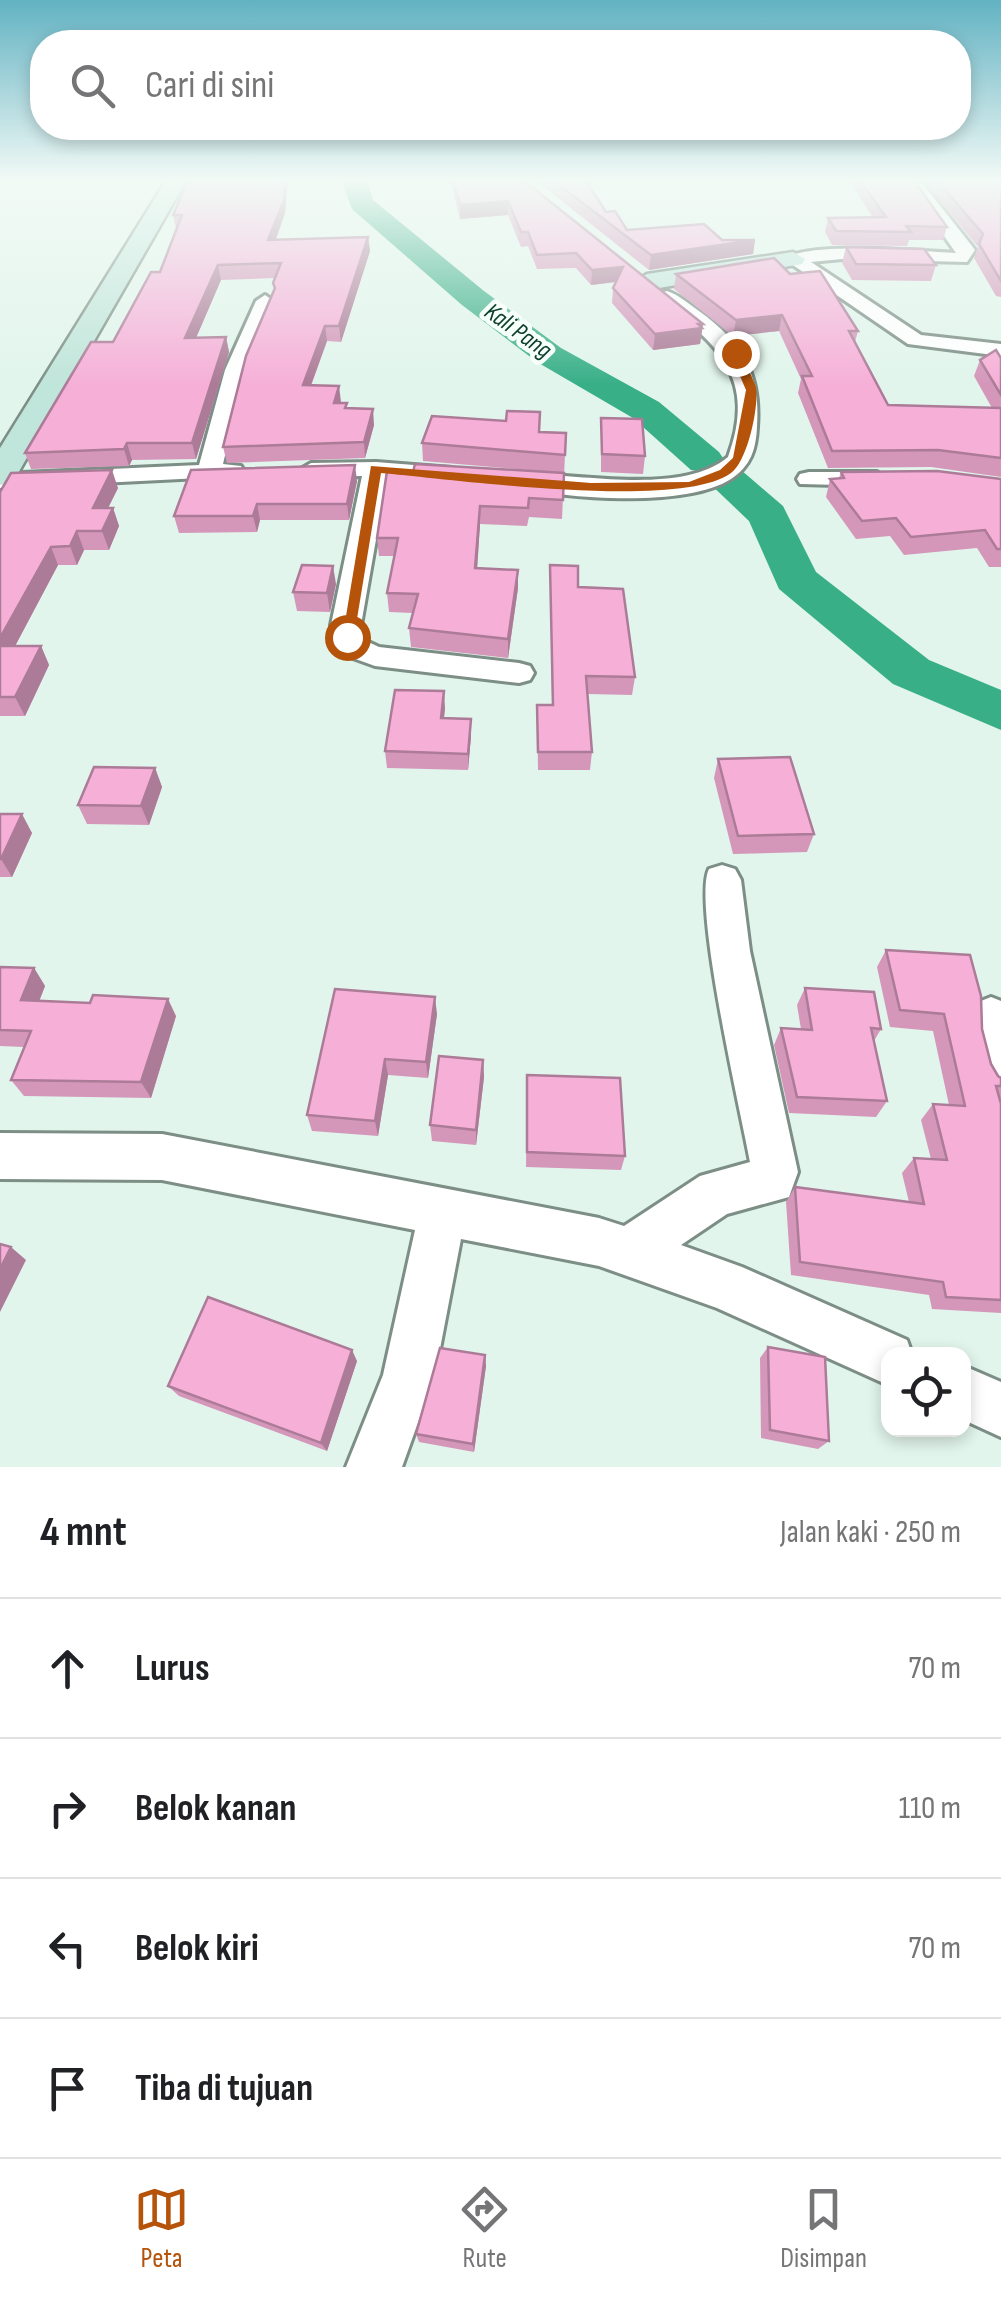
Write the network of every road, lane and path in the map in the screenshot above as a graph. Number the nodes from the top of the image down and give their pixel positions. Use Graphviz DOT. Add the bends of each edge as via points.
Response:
graph roads {
  1 [pos="136,247"];
  2 [pos="964,247"];
  3 [pos="793,260"];
  4 [pos="640,276"];
  5 [pos="265,300"];
  6 [pos="1001,350"];
  7 [pos="376,468"];
  8 [pos="208,472"];
  9 [pos="0,478"];
  10 [pos="896,478"];
  11 [pos="809,479"];
  12 [pos="519,673"];
  13 [pos="722,880"];
  14 [pos="991,1016"];
  15 [pos="1001,1074"];
  16 [pos="0,1156"];
  17 [pos="447,1214"];
  18 [pos="630,1252"];
  19 [pos="881,1356"];
  20 [pos="971,1396"];
  21 [pos="1001,1410"];
  22 [pos="374,1467"];
  1 -- 9 [label="street"];
  2 -- 3 [label="street" via="961,258 842,254"];
  3 -- 4 [label="street"];
  3 -- 6 [label="street" via="915,340"];
  4 -- 7 [label="street" via="736,353 751,390 739,460 724,473 690,486 591,487"];
  5 -- 8 [label="street" via="235,370"];
  7 -- 8 [label="street"];
  7 -- 12 [label="street" via="346,625 350,646 375,656"];
  8 -- 9 [label="street"];
  10 -- 11 [label="street"];
  13 -- 18 [label="street" via="775,1172 764,1184 717,1193"];
  14 -- 15 [label="street"];
  16 -- 17 [label="street" via="162,1157"];
  17 -- 18 [label="street"];
  17 -- 22 [label="street" via="409,1375"];
  18 -- 19 [label="street" via="724,1285"];
  20 -- 21 [label="street"];
}
